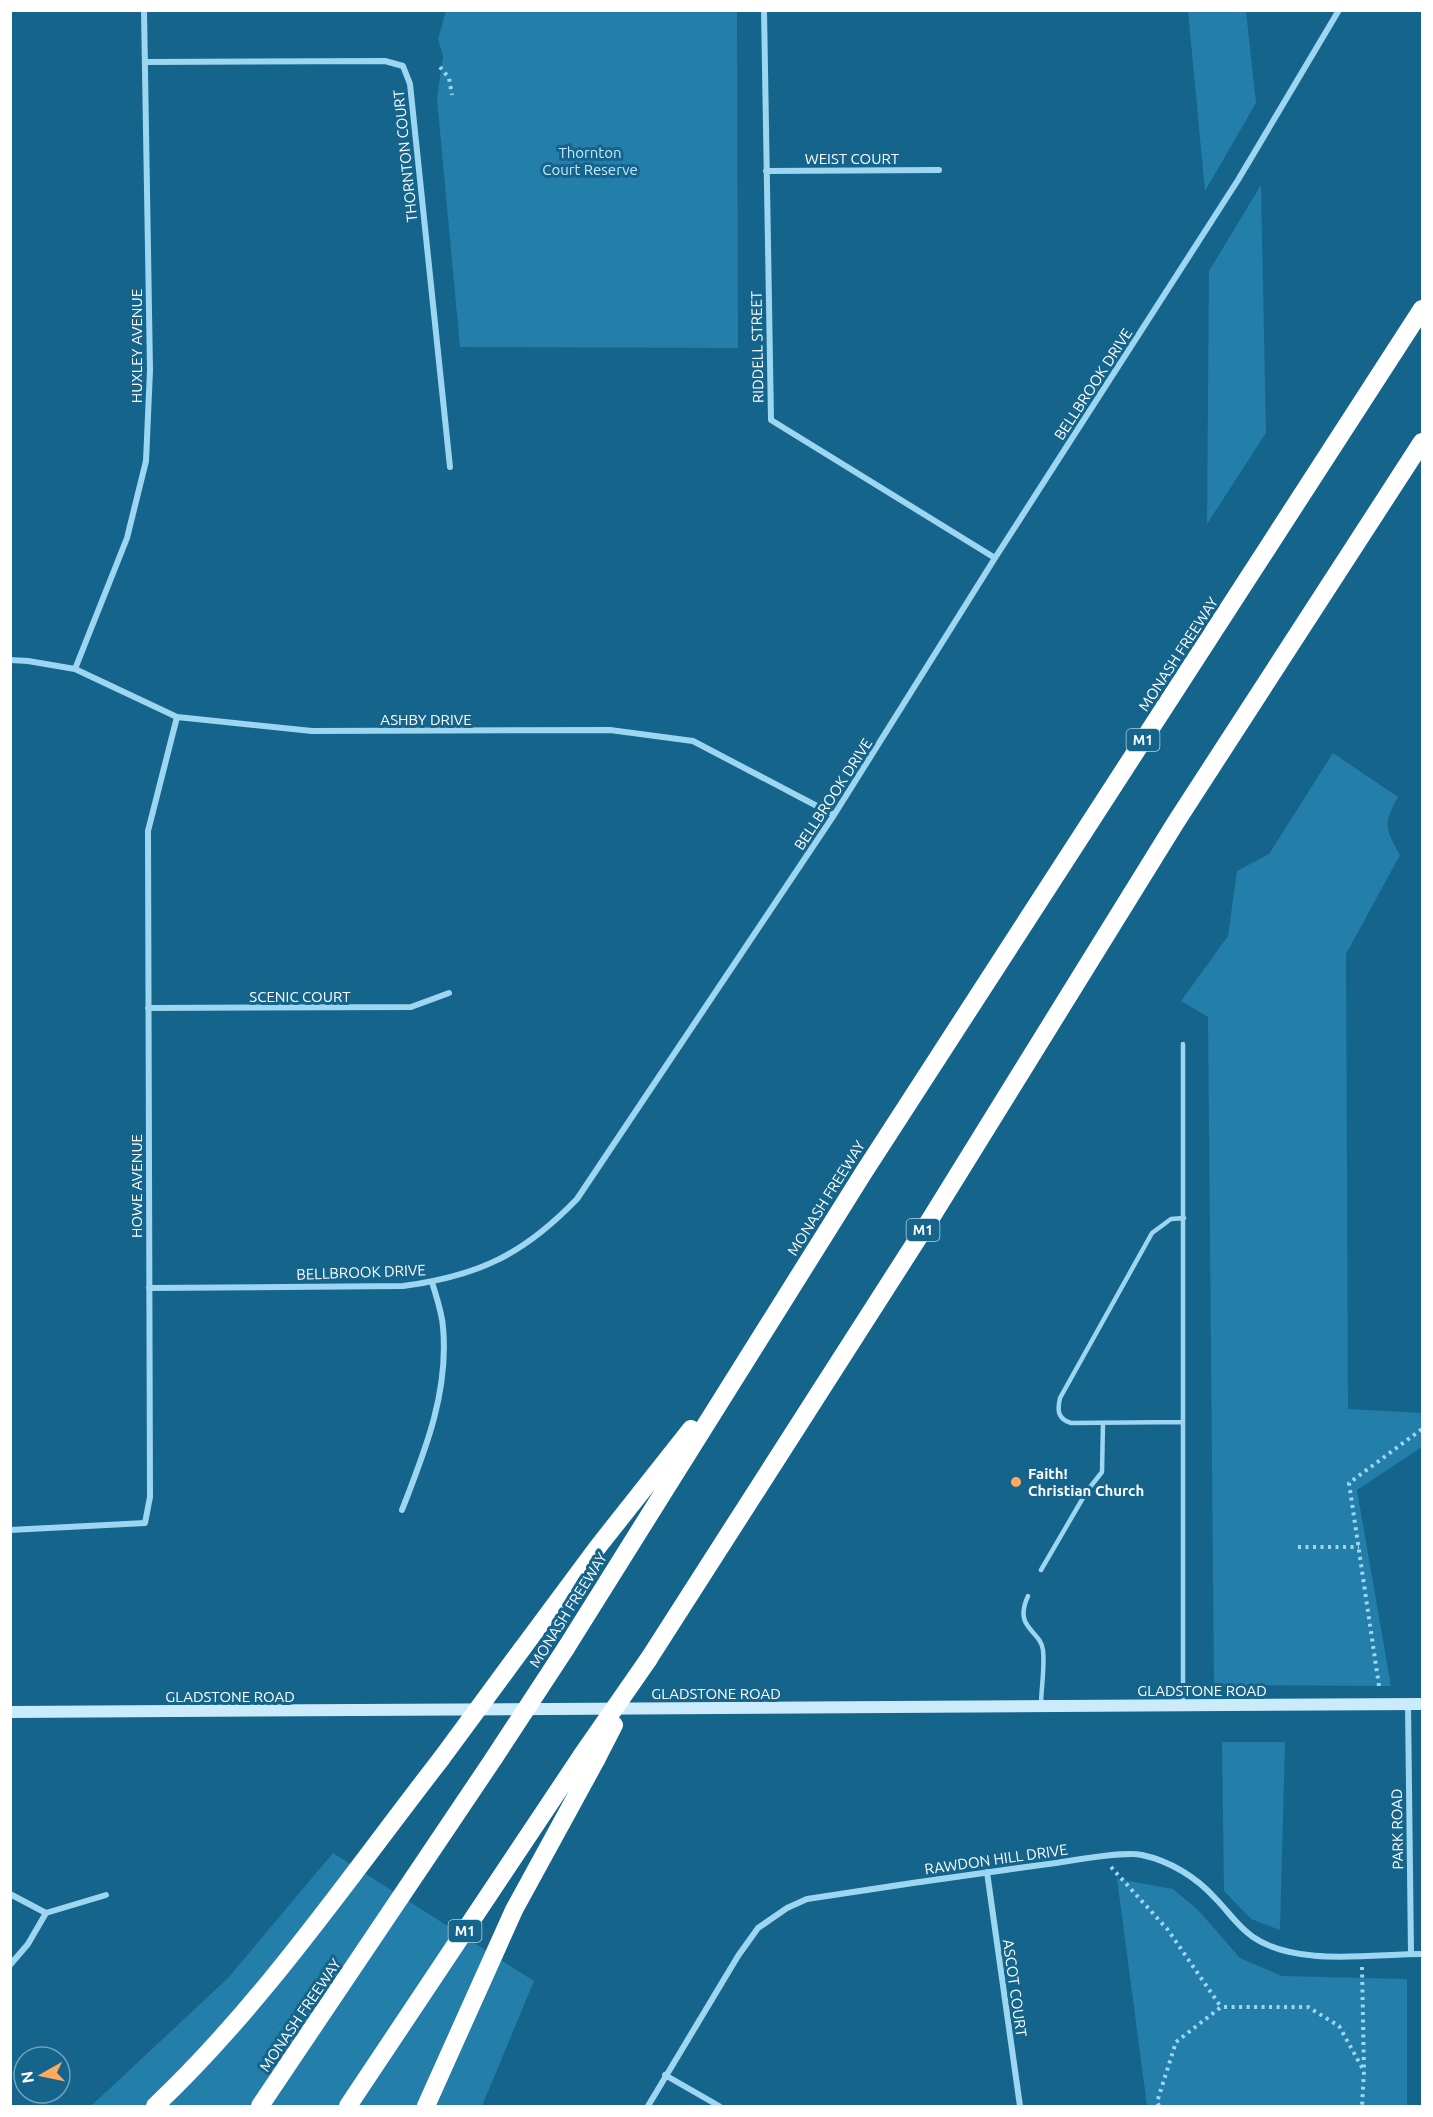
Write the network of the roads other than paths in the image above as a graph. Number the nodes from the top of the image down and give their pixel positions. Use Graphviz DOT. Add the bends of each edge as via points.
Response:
graph roads {
  1 [pos="144,10"];
  2 [pos="764,10"];
  3 [pos="1339,10"];
  4 [pos="145,62"];
  5 [pos="939,170"];
  6 [pos="766,171"];
  7 [pos="1422,309"];
  8 [pos="1422,442"];
  9 [pos="450,467"];
  10 [pos="995,558"];
  11 [pos="10,660"];
  12 [pos="75,669"];
  13 [pos="177,717"];
  14 [pos="834,815"];
  15 [pos="449,993"];
  16 [pos="148,1008"];
  17 [pos="1184,1044"];
  18 [pos="1184,1218"];
  19 [pos="432,1282"];
  20 [pos="149,1288"];
  21 [pos="746,1360"];
  22 [pos="1183,1422"];
  23 [pos="1103,1423"];
  24 [pos="402,1510"];
  25 [pos="10,1530"];
  26 [pos="1041,1570"];
  27 [pos="1028,1596"];
  28 [pos="1408,1704"];
  29 [pos="1422,1704"];
  30 [pos="1183,1705"];
  31 [pos="1041,1706"];
  32 [pos="10,1712"];
  33 [pos="589,1757"];
  34 [pos="987,1872"];
  35 [pos="10,1894"];
  36 [pos="106,1895"];
  37 [pos="46,1913"];
  38 [pos="1410,1954"];
  39 [pos="1422,1954"];
  40 [pos="10,1965"];
  41 [pos="665,2075"];
  42 [pos="155,2106"];
  43 [pos="260,2106"];
  44 [pos="348,2106"];
  45 [pos="426,2106"];
  46 [pos="648,2106"];
  47 [pos="719,2106"];
  48 [pos="1020,2106"];
  1 -- 4 [label="street, HUXLEY AVENUE"];
  2 -- 6 [label="street, RIDDELL STREET"];
  3 -- 10 [label="street, BELLBROOK DRIVE" via="1238,180"];
  4 -- 9 [label="street, THORNTON COURT" via="385,61 403,66 410,84"];
  4 -- 12 [label="street, HUXLEY AVENUE" via="150,370 146,461 127,538"];
  5 -- 6 [label="street, WEIST COURT"];
  6 -- 10 [label="street, RIDDELL STREET" via="771,420"];
  7 -- 21 [label="highway, MONASH FREEWAY / M1"];
  8 -- 33 [label="highway, M1, bridge" via="1176,822"];
  10 -- 14 [label="street, BELLBROOK DRIVE"];
  11 -- 12 [label="street, ASHBY DRIVE"];
  12 -- 13 [label="street, ASHBY DRIVE"];
  13 -- 14 [label="street, ASHBY DRIVE" via="312,731 610,730 693,741"];
  13 -- 16 [label="street, HOWE AVENUE" via="148,831"];
  14 -- 19 [label="street, BELLBROOK DRIVE" via="577,1199 529,1243 489,1264"];
  15 -- 16 [label="street, SCENIC COURT" via="411,1007"];
  16 -- 20 [label="street, HOWE AVENUE"];
  17 -- 18 [label="lane"];
  18 -- 22 [label="lane"];
  18 -- 23 [label="lane" via="1171,1219 1152,1233 1060,1398 1059,1415 1064,1420"];
  19 -- 20 [label="street, BELLBROOK DRIVE" via="404,1286"];
  19 -- 24 [label="street" via="443,1326 442,1384 429,1441"];
  20 -- 25 [label="street, HOWE AVENUE" via="150,1497 145,1523"];
  21 -- 42 [label="highway, bridge" via="597,1548 441,1759 248,2007"];
  21 -- 43 [label="highway, MONASH FREEWAY / M1, bridge" via="566,1648"];
  22 -- 23 [label="lane"];
  22 -- 30 [label="lane"];
  23 -- 26 [label="lane" via="1102,1472"];
  27 -- 31 [label="lane" via="1026,1625 1043,1648"];
  28 -- 29 [label="main road, GLADSTONE ROAD"];
  28 -- 30 [label="main road, GLADSTONE ROAD"];
  28 -- 38 [label="street, PARK ROAD"];
  30 -- 31 [label="main road, GLADSTONE ROAD"];
  31 -- 32 [label="main road, GLADSTONE ROAD"];
  33 -- 44 [label="highway, M1"];
  33 -- 45 [label="highway" via="514,1910"];
  34 -- 38 [label="street, RAWDON HILL DRIVE" via="1140,1854 1168,1863 1199,1881 1237,1925 1279,1949 1295,1954"];
  34 -- 41 [label="street, RAWDON HILL DRIVE" via="807,1899 787,1908 758,1928"];
  34 -- 48 [label="street, ASCOT COURT"];
  35 -- 37 [label="street"];
  36 -- 37 [label="street"];
  37 -- 40 [label="street"];
  38 -- 39 [label="street, RAWDON HILL DRIVE"];
  41 -- 46 [label="street, RAWDON HILL DRIVE"];
  41 -- 47 [label="street"];
}
